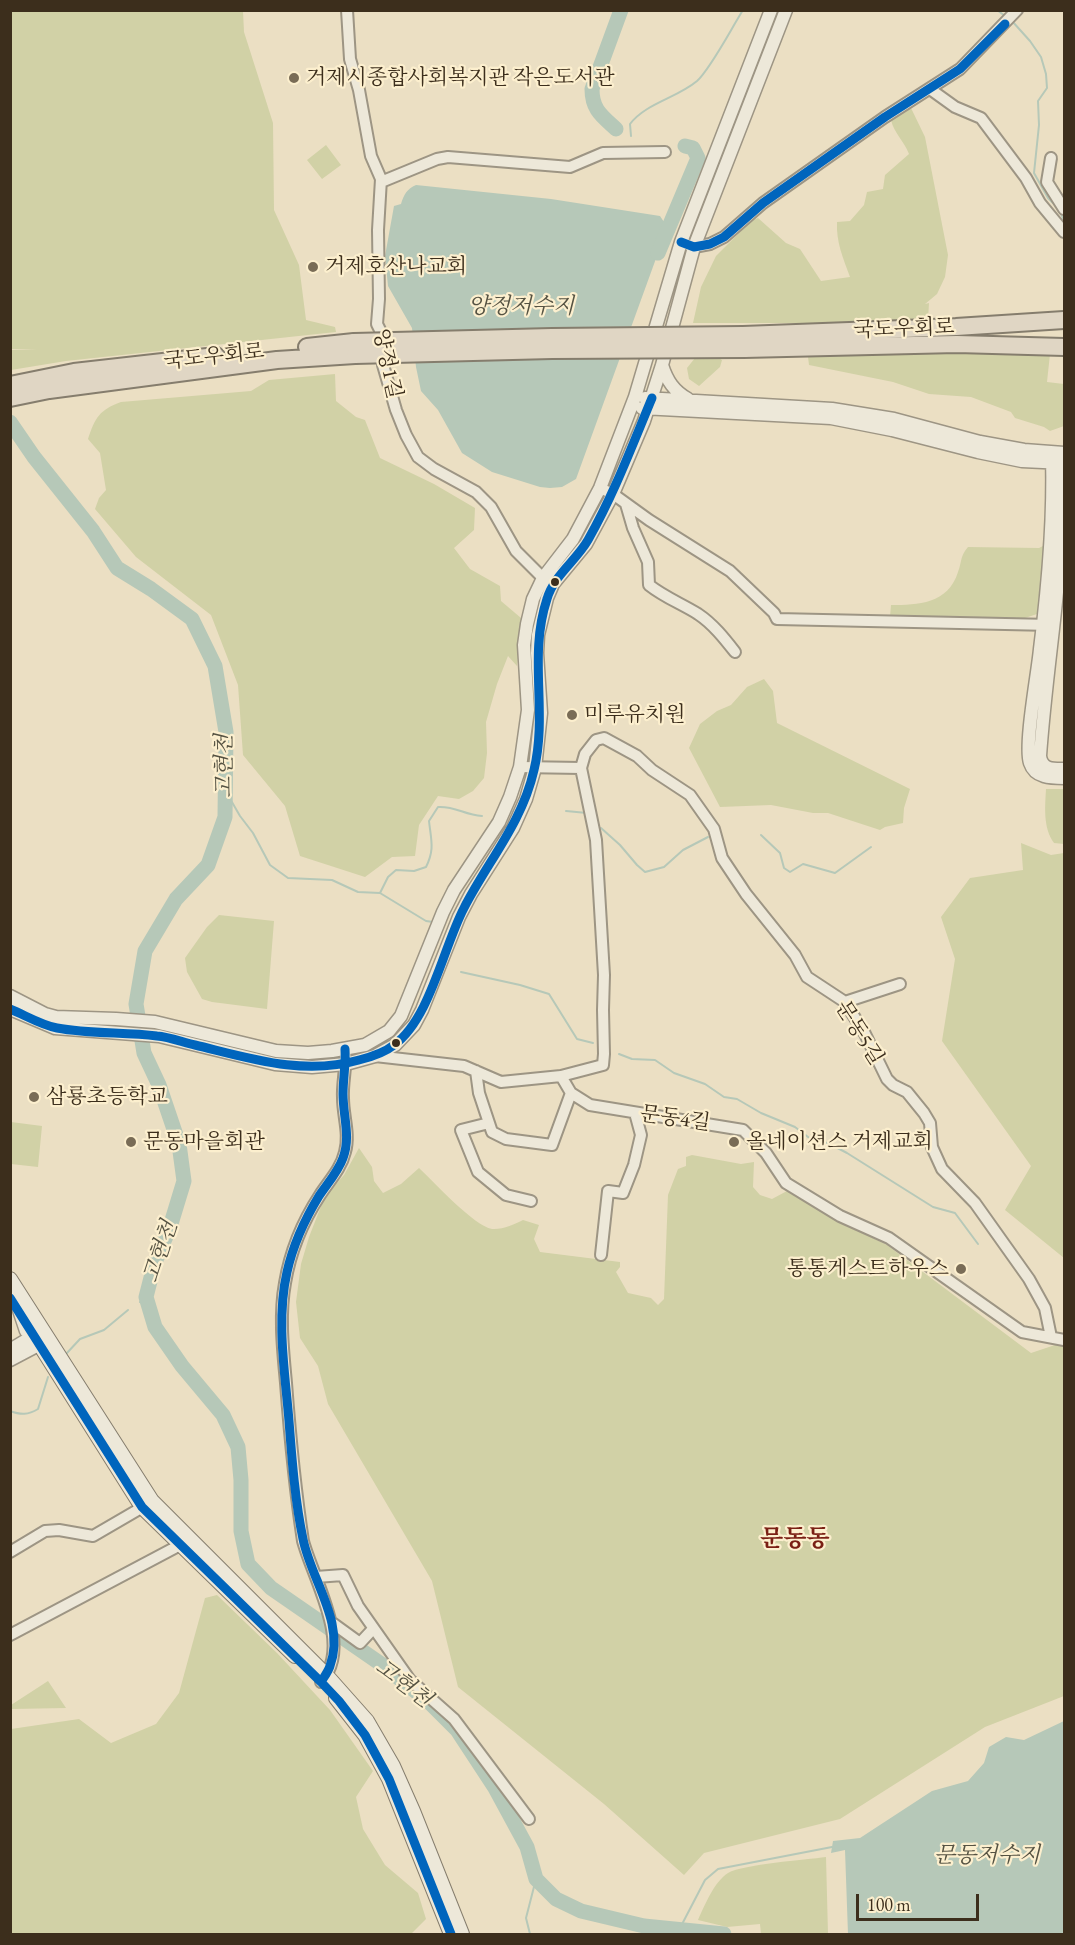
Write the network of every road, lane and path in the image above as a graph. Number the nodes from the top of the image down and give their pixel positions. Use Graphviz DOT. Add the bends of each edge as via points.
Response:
graph roads {
  1 [pos="347,10"];
  2 [pos="771,10"];
  3 [pos="786,10"];
  4 [pos="1017,10"];
  5 [pos="930,89"];
  6 [pos="665,152"];
  7 [pos="1051,158"];
  8 [pos="381,182"];
  9 [pos="1065,209"];
  10 [pos="1065,232"];
  11 [pos="681,242"];
  12 [pos="694,247"];
  13 [pos="1065,320"];
  14 [pos="744,342"];
  15 [pos="1065,346"];
  16 [pos="662,365"];
  17 [pos="10,375"];
  18 [pos="78,379"];
  19 [pos="10,385"];
  20 [pos="10,398"];
  21 [pos="689,399"];
  22 [pos="633,402"];
  23 [pos="650,403"];
  24 [pos="10,409"];
  25 [pos="662,409"];
  26 [pos="644,421"];
  27 [pos="1060,458"];
  28 [pos="1030,462"];
  29 [pos="1053,484"];
  30 [pos="600,488"];
  31 [pos="613,494"];
  32 [pos="626,504"];
  33 [pos="548,581"];
  34 [pos="1048,625"];
  35 [pos="1040,650"];
  36 [pos="735,652"];
  37 [pos="520,767"];
  38 [pos="535,768"];
  39 [pos="581,768"];
  40 [pos="1065,769"];
  41 [pos="1065,778"];
  42 [pos="900,984"];
  43 [pos="10,996"];
  44 [pos="845,1002"];
  45 [pos="10,1009"];
  46 [pos="345,1049"];
  47 [pos="375,1056"];
  48 [pos="346,1064"];
  49 [pos="476,1071"];
  50 [pos="561,1076"];
  51 [pos="571,1093"];
  52 [pos="635,1113"];
  53 [pos="489,1123"];
  54 [pos="531,1201"];
  55 [pos="601,1255"];
  56 [pos="10,1280"];
  57 [pos="10,1297"];
  58 [pos="1051,1337"];
  59 [pos="1065,1340"];
  60 [pos="35,1341"];
  61 [pos="10,1350"];
  62 [pos="10,1360"];
  63 [pos="147,1504"];
  64 [pos="184,1541"];
  65 [pos="10,1552"];
  66 [pos="316,1577"];
  67 [pos="331,1622"];
  68 [pos="373,1629"];
  69 [pos="10,1635"];
  70 [pos="324,1679"];
  71 [pos="529,1819"];
  72 [pos="451,1935"];
  73 [pos="462,1935"];
  1 -- 8 [label="street, 양정1길" via="350,58 370,156"];
  2 -- 11 [label="street"];
  3 -- 12 [label="street"];
  4 -- 5 [label="street" via="960,69"];
  5 -- 10 [label="street" via="955,107 981,118"];
  5 -- 12 [label="street" via="764,203 724,237"];
  6 -- 8 [label="street" via="603,153 570,167 448,157"];
  7 -- 9 [label="street" via="1047,182"];
  8 -- 33 [label="street, 양정1길" via="377,324 383,364 406,435 418,457 476,492 490,507 516,551"];
  11 -- 12 [label="street"];
  11 -- 22 [label="street"];
  12 -- 16 [label="street"];
  13 -- 14 [label="highway, 국도우회로"];
  14 -- 15 [label="highway, 국도우회로"];
  14 -- 18 [label="highway, 국도우회로, bridge" via="552,337 355,349"];
  16 -- 21 [label="street" via="670,384"];
  16 -- 23 [label="street"];
  17 -- 18 [label="highway" via="34,371"];
  18 -- 19 [label="highway"];
  18 -- 20 [label="highway"];
  18 -- 24 [label="highway"];
  21 -- 23 [label="street"];
  21 -- 27 [label="street" via="832,409 894,419"];
  22 -- 23 [label="street"];
  22 -- 30 [label="street"];
  23 -- 25 [label="street"];
  23 -- 26 [label="street"];
  25 -- 26 [label="street"];
  25 -- 28 [label="street" via="831,418"];
  26 -- 31 [label="street"];
  27 -- 28 [label="street"];
  27 -- 29 [label="street"];
  27 -- 34 [label="street" via="1061,541"];
  28 -- 29 [label="street" via="1043,468"];
  29 -- 34 [label="street"];
  30 -- 31 [label="street"];
  30 -- 33 [label="street"];
  31 -- 32 [label="street"];
  31 -- 33 [label="street" via="586,544"];
  32 -- 34 [label="street" via="730,571 777,619"];
  32 -- 36 [label="street" via="648,562 649,585 709,622"];
  33 -- 37 [label="street" via="533,599 527,624 524,645 528,710"];
  33 -- 38 [label="street" via="538,635 541,713"];
  34 -- 35 [label="street"];
  35 -- 40 [label="street" via="1041,760 1050,769"];
  35 -- 41 [label="street" via="1029,761 1039,775"];
  37 -- 38 [label="street"];
  37 -- 46 [label="street" via="499,822 454,890 400,1016 378,1038"];
  38 -- 39 [label="street"];
  38 -- 47 [label="street" via="513,828 463,909 418,1017 395,1046"];
  39 -- 44 [label="street, 문동5길" via="585,754 596,740 604,738 637,756 690,795 714,829 722,858 795,955 807,977"];
  39 -- 50 [label="street" via="597,840 604,1054 603,1065"];
  42 -- 44 [label="street"];
  43 -- 46 [label="street" via="56,1017 155,1022 276,1051"];
  44 -- 58 [label="street, 문동5길" via="887,1079 908,1092 930,1123 932,1147 942,1169 975,1203 1029,1280 1045,1308"];
  45 -- 48 [label="street" via="55,1028 159,1036 275,1064"];
  46 -- 48 [label="street"];
  47 -- 48 [label="street"];
  47 -- 49 [label="street" via="464,1066"];
  48 -- 66 [label="street" via="342,1096 347,1133 345,1152 300,1234 282,1304 288,1416 300,1521 305,1550"];
  49 -- 50 [label="street" via="501,1082"];
  49 -- 53 [label="street"];
  50 -- 51 [label="street"];
  51 -- 52 [label="street, 문동4길" via="590,1105"];
  51 -- 53 [label="street" via="552,1144 506,1138 492,1132"];
  52 -- 55 [label="street" via="641,1135 634,1165 623,1193 608,1191"];
  52 -- 58 [label="street, 문동4길" via="743,1130 766,1153 786,1183 840,1216 889,1238 1022,1332"];
  53 -- 54 [label="street" via="461,1130 478,1172 506,1195"];
  56 -- 60 [label="main road"];
  57 -- 60 [label="main road"];
  58 -- 59 [label="street, 문동4길"];
  60 -- 61 [label="street"];
  60 -- 62 [label="street"];
  60 -- 63 [label="main road"];
  60 -- 63 [label="main road"];
  63 -- 64 [label="main road"];
  63 -- 65 [label="street" via="93,1536 45,1531"];
  64 -- 69 [label="street"];
  64 -- 70 [label="main road"];
  66 -- 67 [label="street"];
  66 -- 68 [label="street" via="343,1575"];
  67 -- 68 [label="street" via="360,1643"];
  67 -- 70 [label="street" via="331,1665"];
  68 -- 71 [label="street" via="410,1680 454,1719"];
  70 -- 72 [label="main road" via="365,1735 389,1779"];
  70 -- 73 [label="main road" via="367,1721 393,1766"];
}
